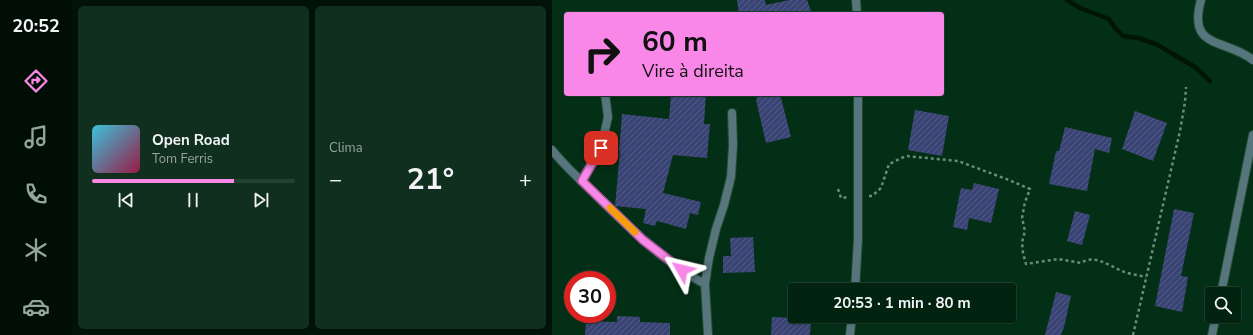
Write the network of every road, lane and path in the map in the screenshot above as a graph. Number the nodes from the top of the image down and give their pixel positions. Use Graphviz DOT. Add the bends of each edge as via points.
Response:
graph roads {
  1 [pos="856,0"];
  2 [pos="1201,0"];
  3 [pos="857,12"];
  4 [pos="1253,60"];
  5 [pos="1186,87"];
  6 [pos="604,96"];
  7 [pos="858,96"];
  8 [pos="732,113"];
  9 [pos="1253,135"];
  10 [pos="553,154"];
  11 [pos="582,181"];
  12 [pos="838,189"];
  13 [pos="858,196"];
  14 [pos="1146,277"];
  15 [pos="855,283"];
  16 [pos="705,284"];
  17 [pos="1222,287"];
  18 [pos="851,323"];
  19 [pos="1215,323"];
  20 [pos="708,335"];
  21 [pos="850,335"];
  22 [pos="1133,335"];
  23 [pos="1212,335"];
  1 -- 3 [label="street"];
  2 -- 4 [label="street" via="1198,28 1204,37 1245,53"];
  5 -- 14 [label="path" via="1180,131"];
  6 -- 11 [label="street" via="608,117 601,148"];
  7 -- 13 [label="street"];
  8 -- 16 [label="street" via="731,177 716,229"];
  9 -- 17 [label="street"];
  10 -- 11 [label="street"];
  11 -- 16 [label="street" via="643,240"];
  12 -- 13 [label="path" via="841,198"];
  13 -- 14 [label="path" via="872,196 881,188 889,164 906,156 958,161 1030,190 1022,218 1025,231 1022,242 1026,264 1058,259 1080,263 1096,260 1122,271"];
  13 -- 15 [label="street"];
  14 -- 22 [label="path"];
  16 -- 20 [label="street"];
  18 -- 21 [label="street"];
  19 -- 23 [label="street"];
}
